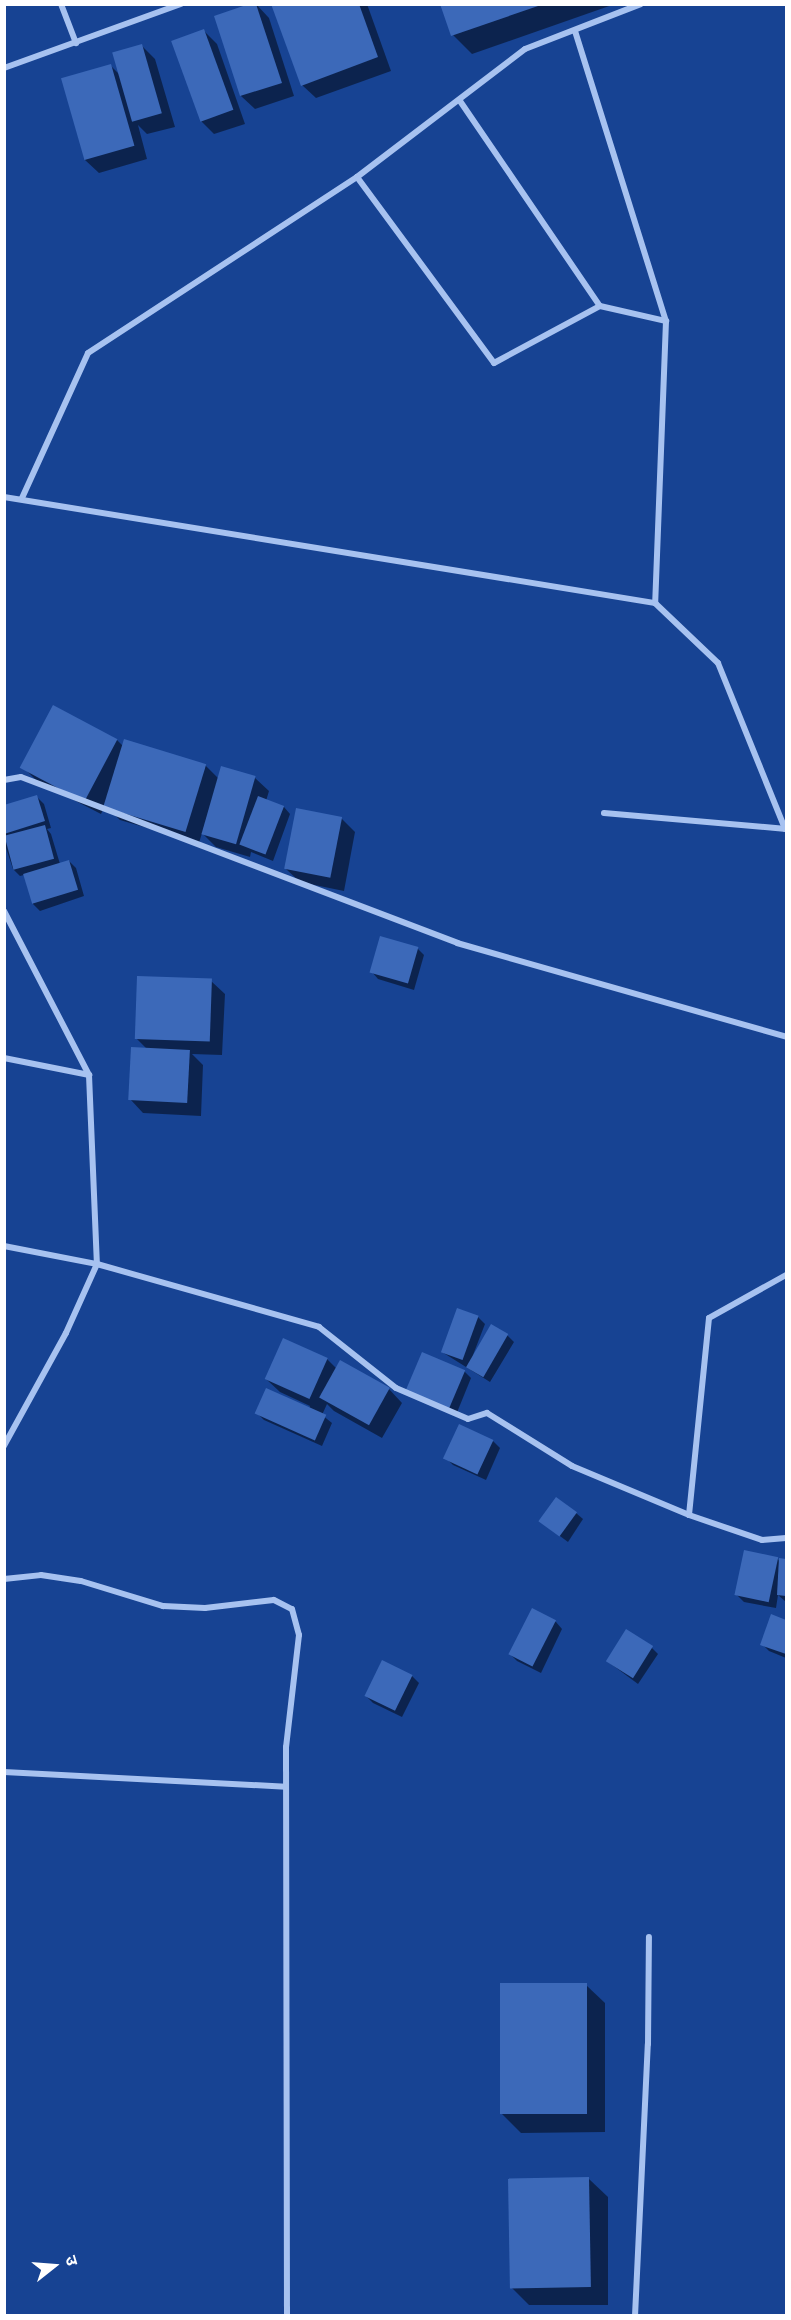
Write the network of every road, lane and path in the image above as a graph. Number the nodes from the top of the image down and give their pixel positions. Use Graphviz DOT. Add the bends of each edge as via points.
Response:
graph roads {
  1 [pos="61,4"];
  2 [pos="181,4"];
  3 [pos="641,4"];
  4 [pos="575,31"];
  5 [pos="76,43"];
  6 [pos="4,68"];
  7 [pos="460,101"];
  8 [pos="357,177"];
  9 [pos="600,306"];
  10 [pos="666,321"];
  11 [pos="4,497"];
  12 [pos="22,498"];
  13 [pos="655,603"];
  14 [pos="4,780"];
  15 [pos="604,813"];
  16 [pos="786,829"];
  17 [pos="4,911"];
  18 [pos="786,1037"];
  19 [pos="4,1058"];
  20 [pos="89,1075"];
  21 [pos="4,1246"];
  22 [pos="96,1264"];
  23 [pos="786,1275"];
  24 [pos="4,1446"];
  25 [pos="689,1515"];
  26 [pos="786,1538"];
  27 [pos="4,1579"];
  28 [pos="4,1772"];
  29 [pos="286,1787"];
  30 [pos="649,1937"];
  31 [pos="287,2316"];
  32 [pos="634,2316"];
  1 -- 5 [label="street"];
  2 -- 5 [label="street"];
  3 -- 4 [label="street"];
  4 -- 7 [label="street" via="525,49"];
  4 -- 10 [label="street"];
  5 -- 6 [label="street"];
  7 -- 8 [label="street"];
  7 -- 9 [label="street"];
  8 -- 9 [label="street" via="494,363"];
  8 -- 12 [label="street" via="88,353"];
  9 -- 10 [label="street"];
  10 -- 13 [label="street"];
  11 -- 12 [label="street"];
  12 -- 13 [label="street"];
  13 -- 16 [label="street" via="718,663"];
  14 -- 18 [label="street" via="21,777 456,943"];
  15 -- 16 [label="street"];
  17 -- 20 [label="street"];
  19 -- 20 [label="street"];
  20 -- 22 [label="street"];
  21 -- 22 [label="street"];
  22 -- 24 [label="street" via="66,1333"];
  22 -- 25 [label="street" via="320,1327 396,1388 468,1419 487,1413 572,1466"];
  23 -- 25 [label="street" via="709,1318"];
  25 -- 26 [label="street" via="762,1540"];
  27 -- 29 [label="street" via="41,1575 81,1581 163,1606 205,1608 274,1600 292,1609 299,1635 286,1747"];
  28 -- 29 [label="street"];
  29 -- 31 [label="street"];
  30 -- 32 [label="street" via="648,2044"];
}
